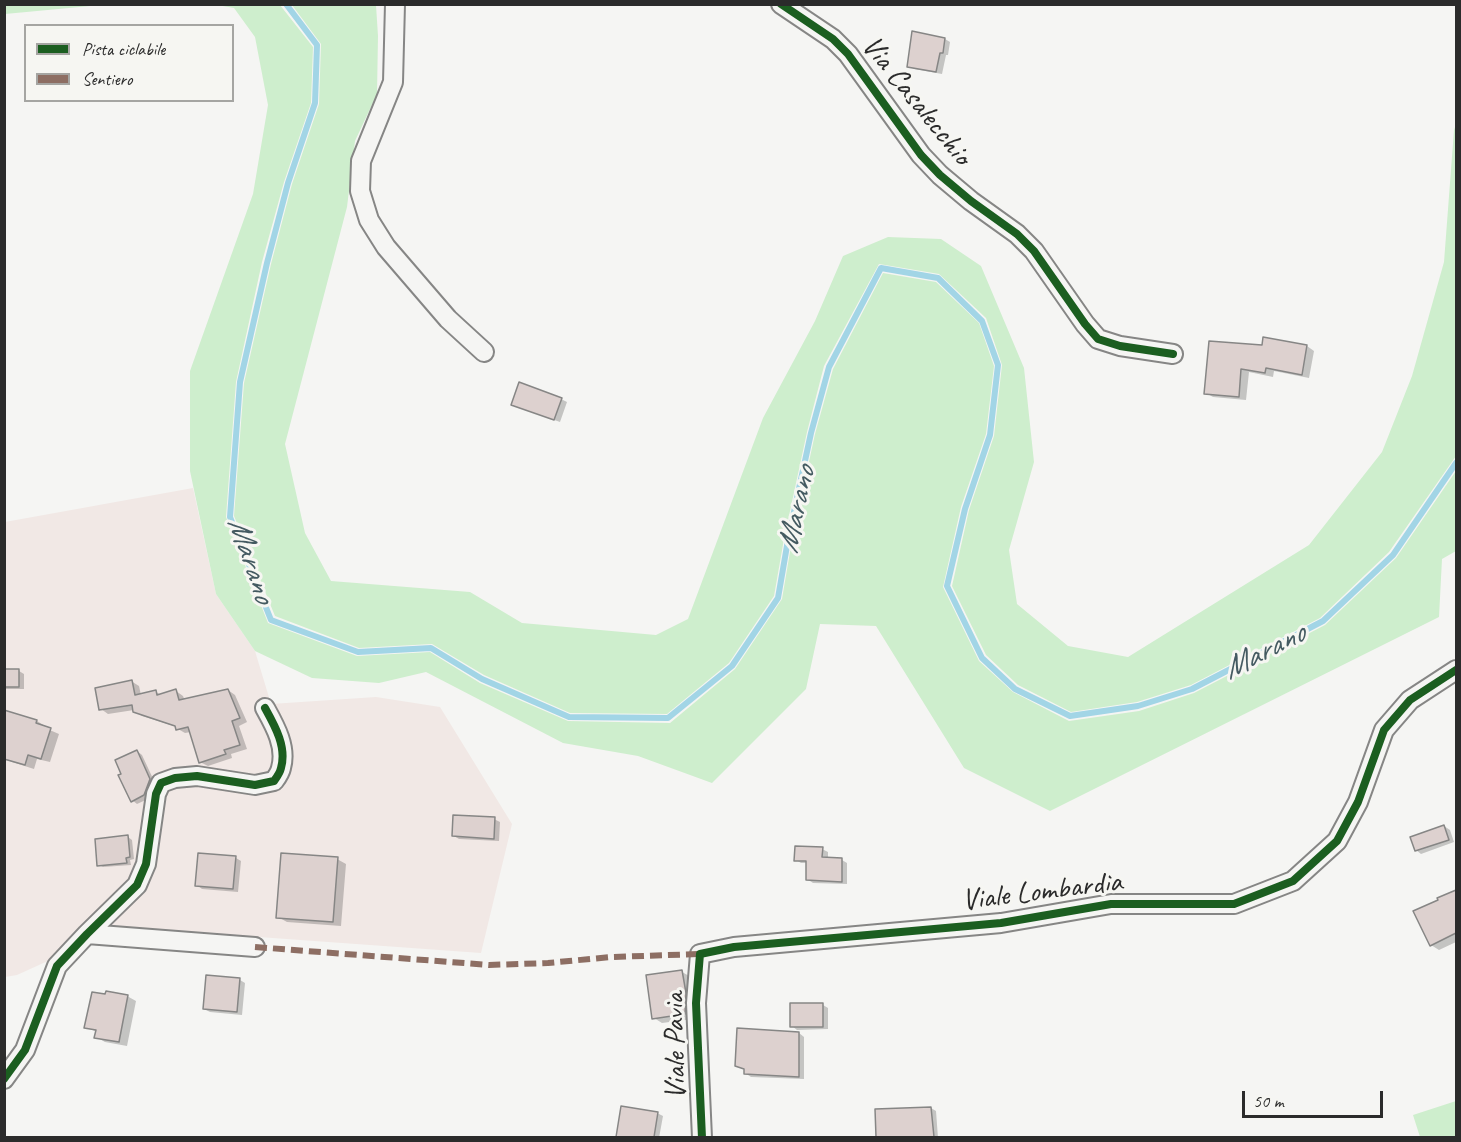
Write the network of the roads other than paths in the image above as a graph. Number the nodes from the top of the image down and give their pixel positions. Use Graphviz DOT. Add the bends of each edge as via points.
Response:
graph roads {
  1 [pos="395,4"];
  2 [pos="781,4"];
  3 [pos="484,352"];
  4 [pos="1173,354"];
  5 [pos="1456,670"];
  6 [pos="265,708"];
  7 [pos="87,934"];
  8 [pos="255,947"];
  9 [pos="700,954"];
  10 [pos="4,1079"];
  11 [pos="702,1137"];
  1 -- 3 [label="street" via="393,82 361,161 360,191 369,220 386,247 448,319"];
  2 -- 4 [label="street, Via Casalecchio" via="833,39 848,54 921,155 1034,251 1098,339"];
  5 -- 9 [label="street, Viale Lombardia" via="1410,700 1384,730 1358,802 1337,841 1293,881 1234,904 1111,904 1001,923 734,947"];
  6 -- 7 [label="street" via="283,750 281,770 274,781 255,785 197,776 161,783 146,864 137,885"];
  7 -- 8 [label="street"];
  7 -- 10 [label="street" via="57,966 25,1050"];
  9 -- 11 [label="street, Viale Pavia" via="696,1003"];
}
